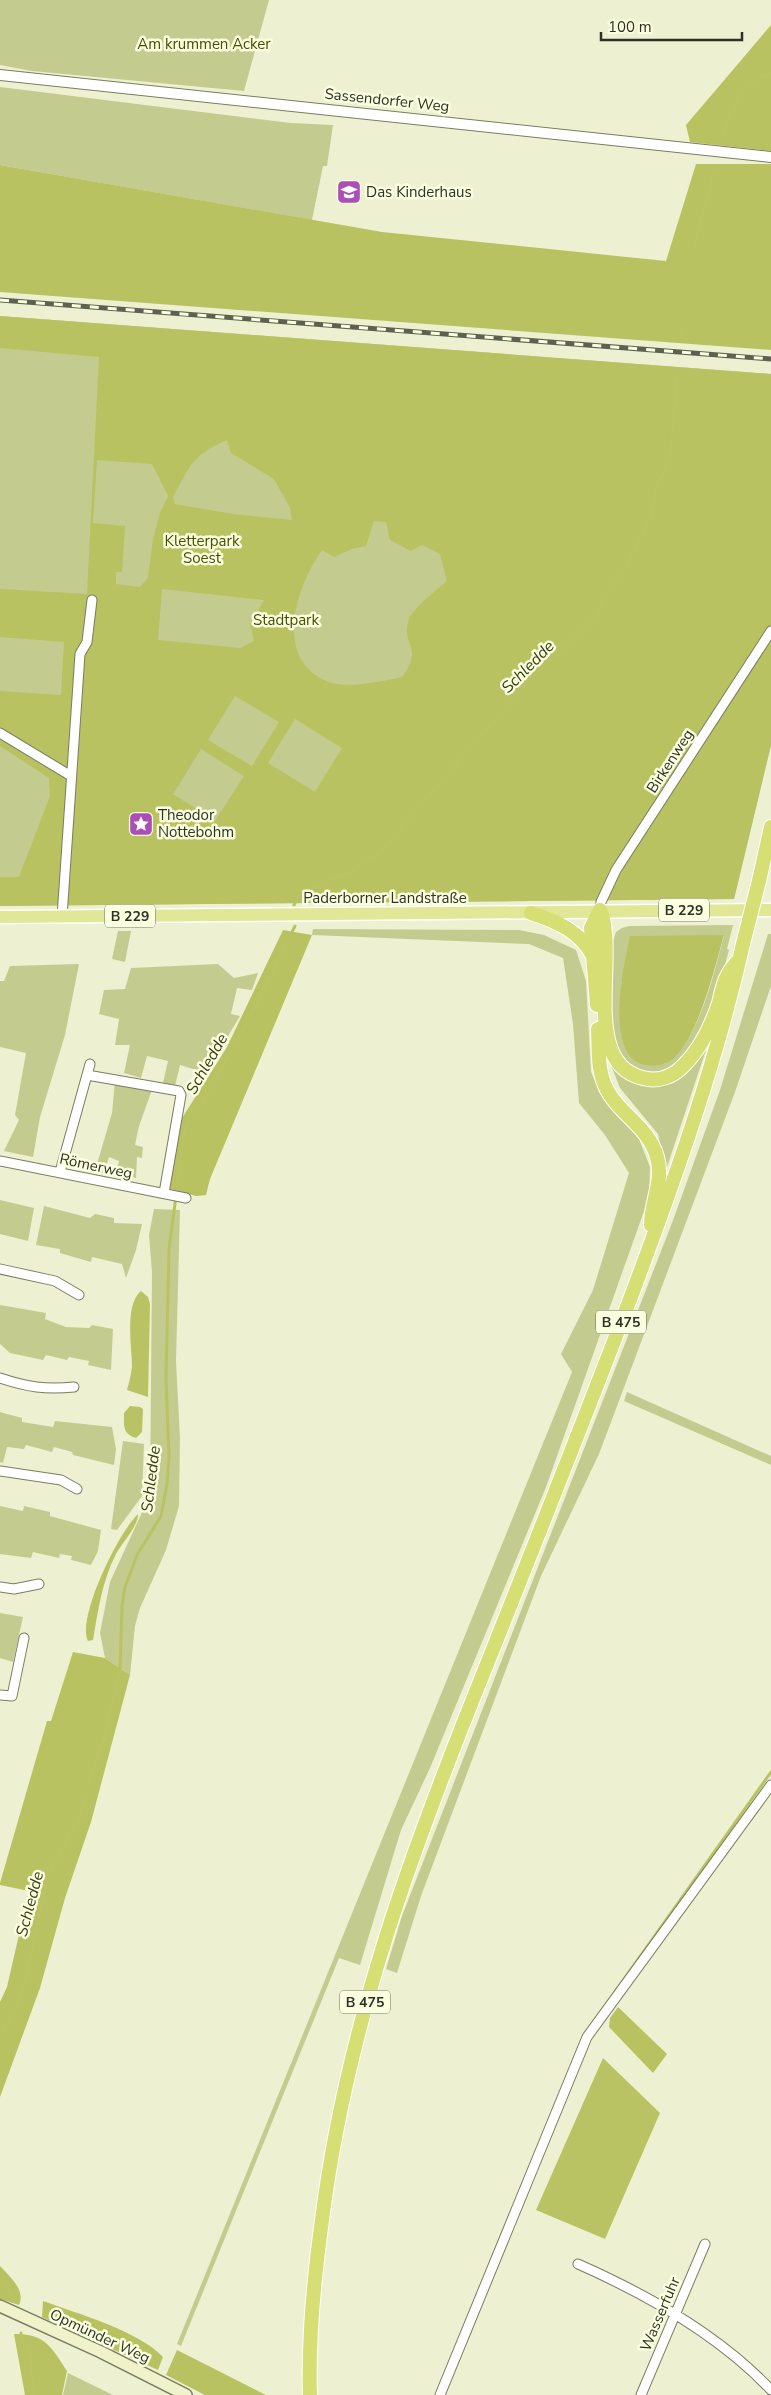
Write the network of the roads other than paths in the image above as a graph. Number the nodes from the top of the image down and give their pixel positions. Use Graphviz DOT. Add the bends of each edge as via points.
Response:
graph roads {
  1 [pos="0,74"];
  2 [pos="771,157"];
  3 [pos="92,600"];
  4 [pos="771,631"];
  5 [pos="0,733"];
  6 [pos="70,776"];
  7 [pos="771,827"];
  8 [pos="768,847"];
  9 [pos="600,910"];
  10 [pos="771,910"];
  11 [pos="531,912"];
  12 [pos="0,917"];
  13 [pos="62,917"];
  14 [pos="593,957"];
  15 [pos="740,958"];
  16 [pos="90,1064"];
  17 [pos="87,1074"];
  18 [pos="0,1161"];
  19 [pos="60,1172"];
  20 [pos="164,1193"];
  21 [pos="186,1198"];
  22 [pos="653,1237"];
  23 [pos="0,1269"];
  24 [pos="80,1296"];
  25 [pos="0,1378"];
  26 [pos="74,1387"];
  27 [pos="0,1471"];
  28 [pos="77,1489"];
  29 [pos="39,1584"];
  30 [pos="0,1586"];
  31 [pos="24,1638"];
  32 [pos="0,1695"];
  33 [pos="771,1784"];
  34 [pos="705,2244"];
  35 [pos="578,2264"];
  36 [pos="0,2306"];
  37 [pos="675,2314"];
  38 [pos="771,2390"];
  39 [pos="186,2395"];
  40 [pos="310,2395"];
  41 [pos="440,2395"];
  42 [pos="641,2395"];
  1 -- 2 [label="street, Sassendorfer Weg"];
  3 -- 6 [label="street" via="87,642 80,654"];
  4 -- 9 [label="street, Birkenweg" via="616,870"];
  5 -- 6 [label="street"];
  6 -- 13 [label="street"];
  7 -- 8 [label="highway, B 475"];
  8 -- 15 [label="highway, B 475, bridge"];
  9 -- 10 [label="main road, Paderborner Landstraße / B 229"];
  9 -- 11 [label="main road, Paderborner Landstraße / B 229"];
  9 -- 14 [label="highway" via="591,928"];
  9 -- 15 [label="highway" via="605,927 608,1044 618,1064 635,1076 654,1080 665,1078 688,1061 712,1021 726,974"];
  11 -- 13 [label="main road, Paderborner Landstraße / B 229"];
  11 -- 14 [label="highway" via="575,933"];
  12 -- 13 [label="main road, Paderborner Landstraße / B 229"];
  14 -- 22 [label="highway" via="604,1082 611,1097 646,1133 657,1157 659,1176 651,1219"];
  15 -- 22 [label="highway, B 475" via="704,1092"];
  16 -- 17 [label="street"];
  17 -- 19 [label="street"];
  17 -- 20 [label="street" via="179,1091 181,1096"];
  18 -- 19 [label="street, Römerweg"];
  19 -- 20 [label="street, Römerweg"];
  20 -- 21 [label="street, Römerweg"];
  22 -- 40 [label="highway, B 475" via="451,1754 380,1953 334,2134 313,2285"];
  23 -- 24 [label="street" via="55,1280"];
  25 -- 26 [label="street" via="51,1390"];
  27 -- 28 [label="street" via="61,1480"];
  29 -- 30 [label="street" via="14,1589"];
  31 -- 32 [label="street" via="12,1696"];
  33 -- 41 [label="street" via="587,2037"];
  34 -- 37 [label="street, Wasserfuhr"];
  35 -- 37 [label="street"];
  36 -- 39 [label="main road, Opmünder Weg"];
  37 -- 38 [label="street" via="755,2373"];
  37 -- 42 [label="street, Wasserfuhr"];
}
